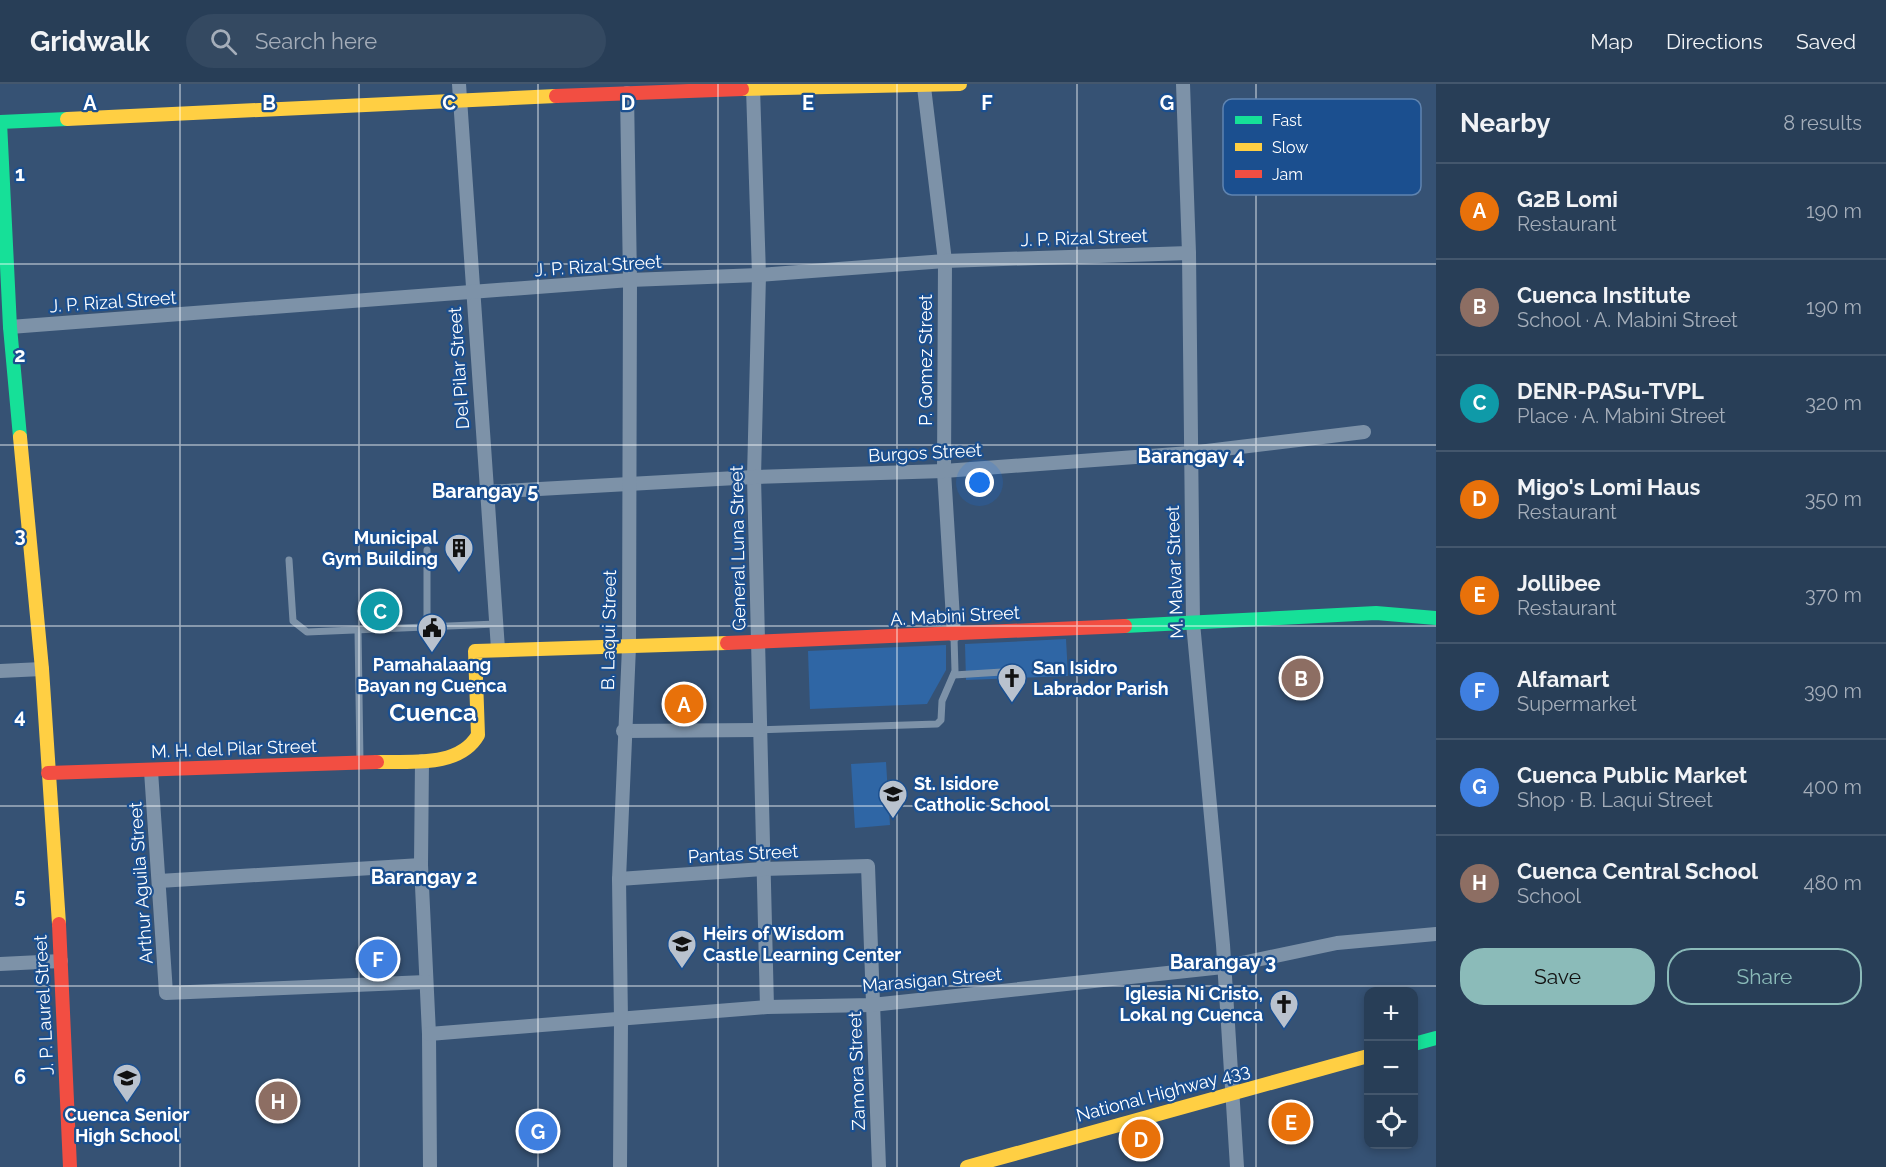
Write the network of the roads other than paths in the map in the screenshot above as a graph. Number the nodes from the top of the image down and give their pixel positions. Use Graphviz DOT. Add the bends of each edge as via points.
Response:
graph roads {
  1 [pos="459,84"];
  2 [pos="960,84"];
  3 [pos="1183,84"];
  4 [pos="924,85"];
  5 [pos="753,88"];
  6 [pos="627,93"];
  7 [pos="460,99"];
  8 [pos="0,122"];
  9 [pos="1188,253"];
  10 [pos="945,261"];
  11 [pos="759,275"];
  12 [pos="630,280"];
  13 [pos="473,293"];
  14 [pos="10,327"];
  15 [pos="1364,432"];
  16 [pos="1190,453"];
  17 [pos="944,471"];
  18 [pos="754,477"];
  19 [pos="627,485"];
  20 [pos="486,492"];
  21 [pos="427,550"];
  22 [pos="289,560"];
  23 [pos="1436,618"];
  24 [pos="1193,623"];
  25 [pos="496,624"];
  26 [pos="427,627"];
  27 [pos="358,630"];
  28 [pos="954,635"];
  29 [pos="757,642"];
  30 [pos="628,647"];
  31 [pos="498,649"];
  32 [pos="475,651"];
  33 [pos="42,669"];
  34 [pos="0,671"];
  35 [pos="1002,672"];
  36 [pos="954,675"];
  37 [pos="758,730"];
  38 [pos="624,731"];
  39 [pos="360,761"];
  40 [pos="422,761"];
  41 [pos="151,771"];
  42 [pos="48,773"];
  43 [pos="421,865"];
  44 [pos="868,866"];
  45 [pos="763,869"];
  46 [pos="619,879"];
  47 [pos="159,880"];
  48 [pos="1436,934"];
  49 [pos="61,961"];
  50 [pos="0,963"];
  51 [pos="1223,967"];
  52 [pos="426,982"];
  53 [pos="872,1005"];
  54 [pos="767,1007"];
  55 [pos="621,1020"];
  56 [pos="429,1034"];
  57 [pos="1436,1038"];
  58 [pos="1418,1043"];
  59 [pos="1364,1057"];
  60 [pos="1234,1093"];
  61 [pos="70,1167"];
  62 [pos="430,1167"];
  63 [pos="620,1167"];
  64 [pos="879,1167"];
  65 [pos="967,1167"];
  66 [pos="1237,1167"];
  1 -- 7 [label="street, Del Pilar Street"];
  2 -- 4 [label="street"];
  3 -- 9 [label="street, M. Malvar Street"];
  4 -- 5 [label="street"];
  4 -- 10 [label="street, P. Gomez Street"];
  5 -- 6 [label="street"];
  5 -- 11 [label="street, General Luna Street"];
  6 -- 7 [label="street"];
  6 -- 12 [label="street, B. Laqui Street"];
  7 -- 8 [label="street"];
  7 -- 13 [label="street, Del Pilar Street"];
  8 -- 14 [label="street, J. P. Laurel Street"];
  9 -- 10 [label="street, J. P. Rizal Street"];
  9 -- 16 [label="street, M. Malvar Street"];
  10 -- 11 [label="street, J. P. Rizal Street"];
  10 -- 17 [label="street, P. Gomez Street"];
  11 -- 12 [label="street, J. P. Rizal Street"];
  11 -- 18 [label="street, General Luna Street"];
  12 -- 13 [label="street, J. P. Rizal Street"];
  12 -- 19 [label="street, B. Laqui Street"];
  13 -- 14 [label="street, J. P. Rizal Street"];
  13 -- 20 [label="street, Del Pilar Street"];
  14 -- 33 [label="street, J. P. Laurel Street"];
  15 -- 16 [label="street, Burgos Street"];
  16 -- 17 [label="street, Burgos Street"];
  16 -- 24 [label="street, M. Malvar Street"];
  17 -- 18 [label="street, Burgos Street"];
  17 -- 28 [label="street, P. Gomez Street"];
  18 -- 19 [label="street, Burgos Street"];
  18 -- 29 [label="street, General Luna Street"];
  19 -- 20 [label="street, Burgos Street"];
  19 -- 30 [label="street, B. Laqui Street"];
  20 -- 25 [label="street, Del Pilar Street"];
  21 -- 26 [label="lane"];
  22 -- 27 [label="lane" via="293,621 308,632"];
  23 -- 24 [label="street, A. Mabini Street" via="1376,613"];
  24 -- 28 [label="street, A. Mabini Street"];
  24 -- 51 [label="street, M. Malvar Street"];
  25 -- 26 [label="lane"];
  25 -- 31 [label="street, Del Pilar Street"];
  26 -- 27 [label="lane"];
  27 -- 39 [label="lane"];
  28 -- 29 [label="street, A. Mabini Street"];
  28 -- 36 [label="lane"];
  29 -- 30 [label="street, A. Mabini Street"];
  29 -- 37 [label="street, General Luna Street"];
  30 -- 31 [label="street, A. Mabini Street"];
  30 -- 38 [label="street, B. Laqui Street"];
  31 -- 32 [label="street, A. Mabini Street"];
  32 -- 40 [label="street, M. H. del Pilar Street" via="478,735 474,744 456,756"];
  33 -- 34 [label="street"];
  33 -- 42 [label="street, J. P. Laurel Street"];
  35 -- 36 [label="lane"];
  36 -- 37 [label="lane" via="944,694 941,720 937,723"];
  37 -- 38 [label="street"];
  37 -- 45 [label="street, General Luna Street"];
  38 -- 46 [label="street, B. Laqui Street"];
  39 -- 40 [label="street, M. H. del Pilar Street"];
  39 -- 41 [label="street, M. H. del Pilar Street"];
  40 -- 43 [label="street"];
  41 -- 42 [label="street, M. H. del Pilar Street"];
  41 -- 47 [label="street, Arthur Aguila Street"];
  42 -- 49 [label="street, J. P. Laurel Street"];
  43 -- 47 [label="street"];
  43 -- 52 [label="street"];
  44 -- 45 [label="street, Pantas Street"];
  44 -- 53 [label="street, Zamora Street"];
  45 -- 46 [label="street, Pantas Street"];
  45 -- 54 [label="street, General Luna Street"];
  46 -- 55 [label="street, B. Laqui Street"];
  47 -- 52 [label="street, Arthur Aguila Street" via="166,993"];
  48 -- 51 [label="street, Marasigan Street" via="1337,943"];
  49 -- 50 [label="street"];
  49 -- 61 [label="street, J. P. Laurel Street"];
  51 -- 53 [label="street, Marasigan Street"];
  51 -- 60 [label="street, M. Malvar Street"];
  52 -- 56 [label="street"];
  53 -- 54 [label="street, Marasigan Street"];
  53 -- 64 [label="street, Zamora Street"];
  54 -- 55 [label="street, Marasigan Street"];
  55 -- 56 [label="street, Marasigan Street"];
  55 -- 63 [label="street, B. Laqui Street"];
  56 -- 62 [label="street"];
  57 -- 58 [label="street"];
  59 -- 60 [label="street, National Highway 433"];
  60 -- 65 [label="street, National Highway 433"];
  60 -- 66 [label="street, M. Malvar Street"];
}
